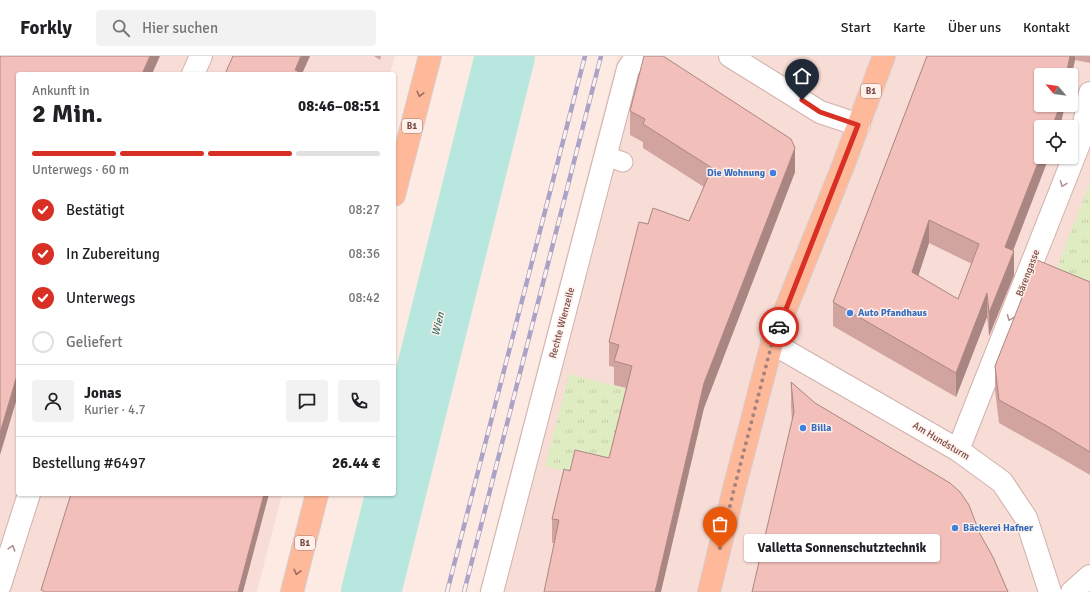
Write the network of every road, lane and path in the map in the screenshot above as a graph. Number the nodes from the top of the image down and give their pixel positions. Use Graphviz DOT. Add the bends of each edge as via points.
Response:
graph roads {
  1 [pos="201,56"];
  2 [pos="430,56"];
  3 [pos="637,56"];
  4 [pos="730,56"];
  5 [pos="884,56"];
  6 [pos="194,72"];
  7 [pos="1090,93"];
  8 [pos="858,125"];
  9 [pos="396,187"];
  10 [pos="772,343"];
  11 [pos="958,450"];
  12 [pos="28,496"];
  13 [pos="317,496"];
  14 [pos="1090,576"];
  15 [pos="0,585"];
  16 [pos="292,592"];
  17 [pos="492,592"];
  18 [pos="709,592"];
  19 [pos="1050,592"];
  20 [pos="1072,592"];
  1 -- 6 [label="street"];
  2 -- 9 [label="main road, B1, one-way"];
  3 -- 17 [label="street, Rechte Wienzeile" via="628,69 614,159"];
  4 -- 8 [label="street" via="820,112"];
  5 -- 8 [label="main road, B1"];
  7 -- 11 [label="street, Bärengasse, one-way" via="1081,139"];
  8 -- 10 [label="main road, B1"];
  10 -- 11 [label="street, Am Hundsturm"];
  10 -- 18 [label="main road, B1"];
  11 -- 19 [label="street, Am Hundsturm" via="1002,482 1026,518"];
  15 -- 12 [label="street, one-way"];
  13 -- 16 [label="main road, B1, one-way"];
  14 -- 20 [label="street"];
}
